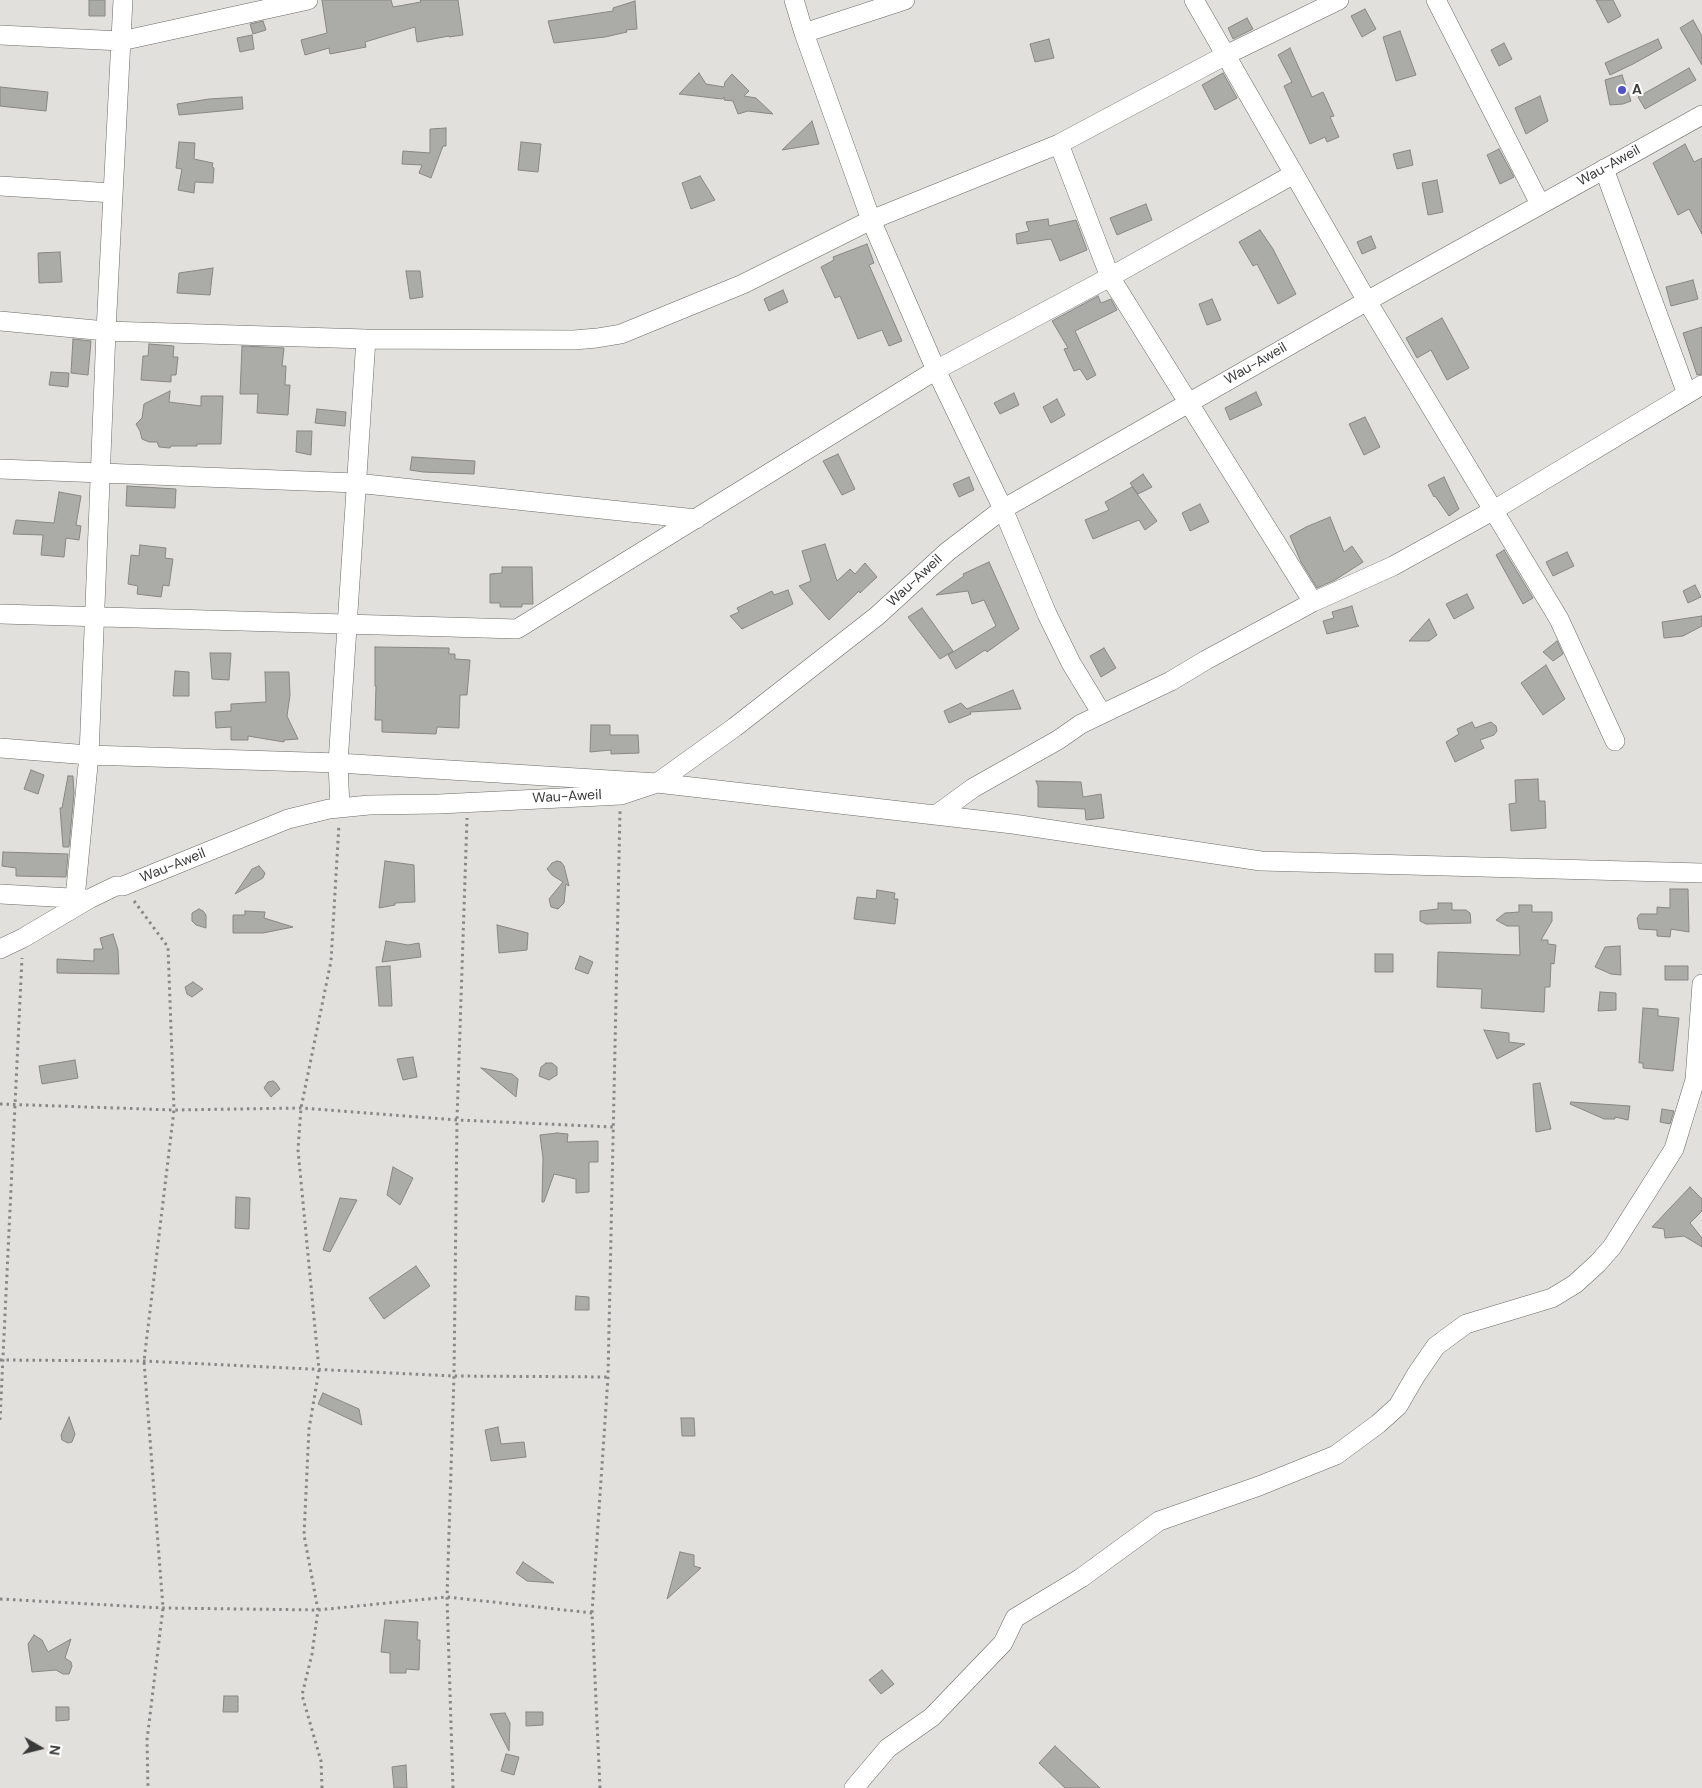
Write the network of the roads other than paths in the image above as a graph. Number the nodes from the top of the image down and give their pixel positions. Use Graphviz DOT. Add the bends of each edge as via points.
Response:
graph roads {
  1 [pos="123,0"];
  2 [pos="308,0"];
  3 [pos="794,0"];
  4 [pos="906,0"];
  5 [pos="1194,0"];
  6 [pos="1339,0"];
  7 [pos="1436,0"];
  8 [pos="804,33"];
  9 [pos="0,35"];
  10 [pos="121,41"];
  11 [pos="1226,55"];
  12 [pos="1702,115"];
  13 [pos="1059,144"];
  14 [pos="1604,169"];
  15 [pos="1294,174"];
  16 [pos="0,186"];
  17 [pos="113,193"];
  18 [pos="1540,204"];
  19 [pos="871,220"];
  20 [pos="1110,277"];
  21 [pos="1367,301"];
  22 [pos="0,321"];
  23 [pos="106,330"];
  24 [pos="366,339"];
  25 [pos="936,370"];
  26 [pos="1694,390"];
  27 [pos="1188,402"];
  28 [pos="0,469"];
  29 [pos="100,474"];
  30 [pos="356,483"];
  31 [pos="1003,509"];
  32 [pos="1494,510"];
  33 [pos="696,519"];
  34 [pos="1313,602"];
  35 [pos="0,614"];
  36 [pos="95,617"];
  37 [pos="346,624"];
  38 [pos="1102,714"];
  39 [pos="1615,741"];
  40 [pos="0,748"];
  41 [pos="88,755"];
  42 [pos="338,763"];
  43 [pos="657,783"];
  44 [pos="340,808"];
  45 [pos="936,815"];
  46 [pos="1702,873"];
  47 [pos="0,894"];
  48 [pos="82,898"];
  49 [pos="0,949"];
  50 [pos="1702,984"];
  51 [pos="854,1788"];
  1 -- 10 [label="street"];
  2 -- 10 [label="street"];
  3 -- 8 [label="street"];
  4 -- 8 [label="street"];
  5 -- 11 [label="street"];
  6 -- 11 [label="street"];
  7 -- 18 [label="street"];
  8 -- 19 [label="street"];
  9 -- 10 [label="street"];
  10 -- 17 [label="street"];
  11 -- 13 [label="street"];
  11 -- 15 [label="street"];
  12 -- 14 [label="street, Wau-Aweil"];
  13 -- 19 [label="street"];
  13 -- 20 [label="street"];
  14 -- 18 [label="street, Wau-Aweil"];
  14 -- 26 [label="street"];
  15 -- 20 [label="street"];
  15 -- 21 [label="street"];
  16 -- 17 [label="street"];
  17 -- 23 [label="street"];
  18 -- 21 [label="street, Wau-Aweil"];
  19 -- 24 [label="street" via="743,284 621,334 574,340"];
  19 -- 25 [label="street"];
  20 -- 25 [label="street"];
  20 -- 27 [label="street"];
  21 -- 27 [label="street, Wau-Aweil"];
  21 -- 32 [label="street"];
  22 -- 23 [label="street"];
  23 -- 24 [label="street"];
  23 -- 29 [label="street"];
  24 -- 30 [label="street"];
  25 -- 31 [label="street"];
  25 -- 33 [label="street"];
  26 -- 32 [label="street"];
  27 -- 31 [label="street, Wau-Aweil"];
  27 -- 34 [label="street"];
  28 -- 29 [label="street"];
  29 -- 30 [label="street"];
  29 -- 36 [label="street"];
  30 -- 33 [label="street"];
  30 -- 37 [label="street"];
  31 -- 38 [label="street" via="1061,644"];
  31 -- 43 [label="street, Wau-Aweil" via="947,552 877,616 735,727"];
  32 -- 34 [label="street" via="1393,566"];
  32 -- 39 [label="street" via="1559,619"];
  33 -- 37 [label="street" via="517,629"];
  34 -- 38 [label="street" via="1171,681"];
  35 -- 36 [label="street"];
  36 -- 37 [label="street"];
  36 -- 41 [label="street"];
  37 -- 42 [label="street"];
  38 -- 45 [label="street" via="973,788"];
  40 -- 41 [label="street"];
  41 -- 42 [label="street"];
  41 -- 48 [label="street"];
  42 -- 43 [label="street"];
  42 -- 44 [label="street"];
  43 -- 44 [label="street, Wau-Aweil" via="621,795"];
  43 -- 45 [label="street"];
  44 -- 48 [label="street, Wau-Aweil" via="288,819 123,886"];
  45 -- 46 [label="street" via="1261,861"];
  47 -- 48 [label="street"];
  48 -- 49 [label="street, Wau-Aweil" via="23,938"];
  50 -- 51 [label="street" via="1694,1080 1674,1149 1612,1247 1598,1263 1575,1284 1552,1298 1466,1324 1436,1346 1398,1406 1336,1455 1159,1521 1081,1578 1015,1618 1003,1643 932,1717 888,1748"];
}
